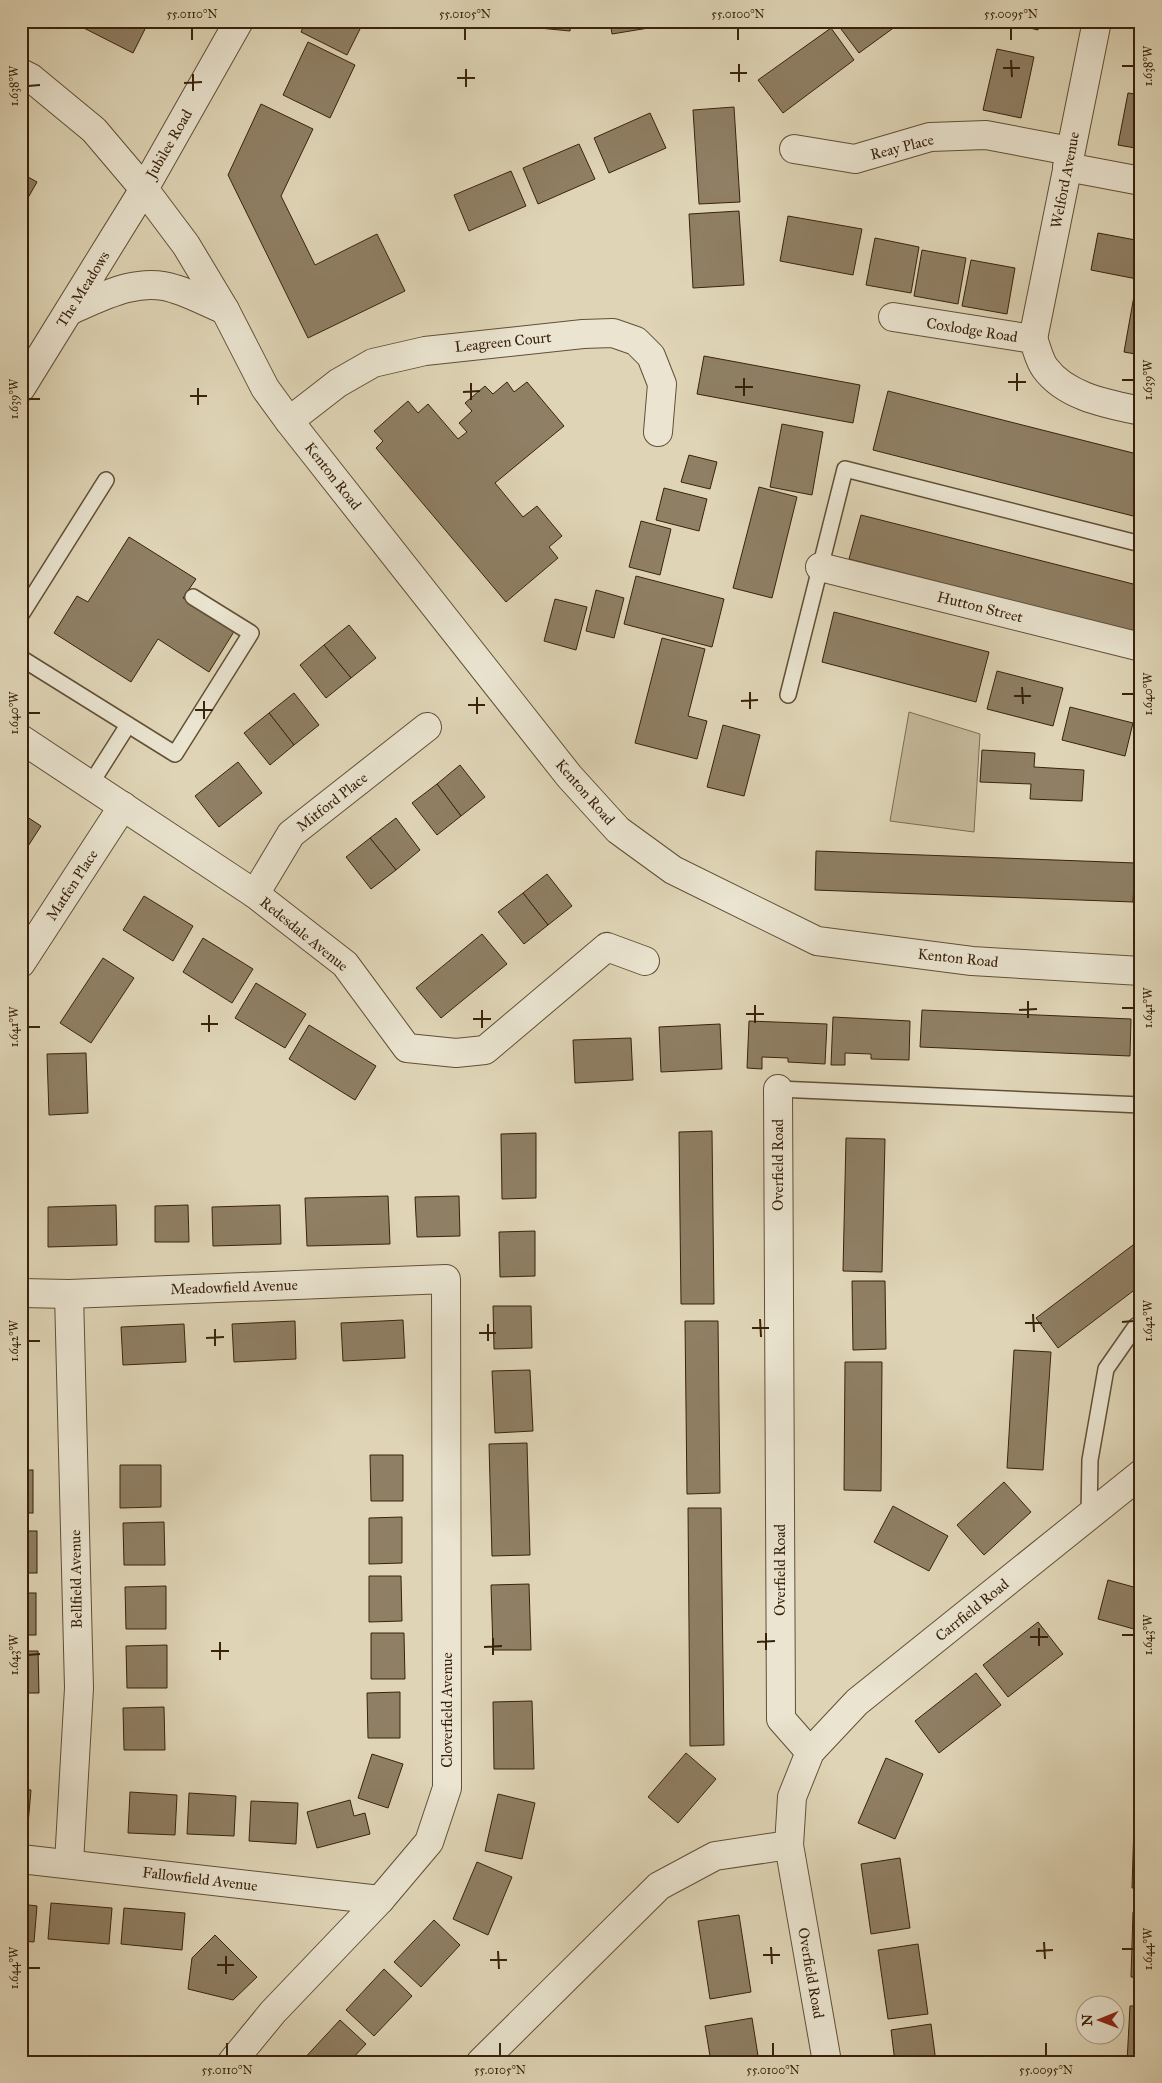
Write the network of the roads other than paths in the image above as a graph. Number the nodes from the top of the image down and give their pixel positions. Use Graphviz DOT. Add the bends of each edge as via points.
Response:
graph roads {
  1 [pos="239,21"];
  2 [pos="1097,21"];
  3 [pos="21,73"];
  4 [pos="794,149"];
  5 [pos="1069,159"];
  6 [pos="1141,181"];
  7 [pos="144,189"];
  8 [pos="225,310"];
  9 [pos="69,311"];
  10 [pos="893,317"];
  11 [pos="1033,339"];
  12 [pos="21,388"];
  13 [pos="1141,411"];
  14 [pos="289,421"];
  15 [pos="658,432"];
  16 [pos="106,480"];
  17 [pos="1141,544"];
  18 [pos="820,567"];
  19 [pos="193,597"];
  20 [pos="21,615"];
  21 [pos="1141,647"];
  22 [pos="21,658"];
  23 [pos="788,695"];
  24 [pos="128,724"];
  25 [pos="427,726"];
  26 [pos="21,739"];
  27 [pos="90,784"];
  28 [pos="123,806"];
  29 [pos="254,894"];
  30 [pos="645,961"];
  31 [pos="21,963"];
  32 [pos="1141,971"];
  33 [pos="778,1089"];
  34 [pos="1141,1105"];
  35 [pos="446,1279"];
  36 [pos="21,1293"];
  37 [pos="69,1294"];
  38 [pos="1141,1323"];
  39 [pos="1141,1474"];
  40 [pos="1089,1515"];
  41 [pos="810,1752"];
  42 [pos="789,1845"];
  43 [pos="21,1858"];
  44 [pos="69,1863"];
  45 [pos="380,1900"];
  46 [pos="232,2062"];
  47 [pos="481,2062"];
  48 [pos="827,2062"];
  1 -- 7 [label="street, Jubilee Road"];
  2 -- 5 [label="street, Welford Avenue"];
  3 -- 7 [label="street, Kenton Road" via="94,130"];
  4 -- 5 [label="street, Reay Place" via="855,159 930,137 986,135"];
  5 -- 6 [label="street, Reay Place"];
  5 -- 11 [label="street, Welford Avenue"];
  7 -- 8 [label="street, Kenton Road" via="186,245"];
  7 -- 9 [label="street, The Meadows"];
  8 -- 9 [label="street" via="175,288 151,285 118,290"];
  8 -- 14 [label="street, Kenton Road" via="265,388"];
  9 -- 12 [label="street, The Meadows"];
  10 -- 11 [label="street, Coxlodge Road"];
  11 -- 13 [label="street, Coxlodge Road" via="1045,368 1059,382 1077,393"];
  14 -- 15 [label="street, Leagreen Court" via="338,383 373,363 425,351 613,333 636,341 651,356 662,384"];
  14 -- 32 [label="street, Kenton Road" via="569,776 618,830 673,870 817,941 972,961"];
  16 -- 20 [label="lane"];
  17 -- 18 [label="lane" via="845,468"];
  18 -- 21 [label="street, Hutton Street"];
  18 -- 23 [label="lane"];
  19 -- 24 [label="lane" via="251,633 175,754"];
  22 -- 24 [label="lane"];
  24 -- 27 [label="lane"];
  25 -- 29 [label="street, Mitford Place" via="291,834"];
  26 -- 27 [label="street, Redesdale Avenue"];
  27 -- 28 [label="street, Redesdale Avenue"];
  28 -- 29 [label="street, Redesdale Avenue"];
  28 -- 31 [label="street, Matfen Place"];
  29 -- 30 [label="street, Redesdale Avenue" via="345,964 407,1048 456,1053 485,1050 607,946"];
  33 -- 34 [label="lane"];
  33 -- 41 [label="street, Overfield Road" via="780,1719"];
  35 -- 37 [label="street, Meadowfield Avenue"];
  35 -- 45 [label="street, Cloverfield Avenue" via="447,1788 429,1842"];
  36 -- 37 [label="street, Meadowfield Avenue"];
  37 -- 44 [label="street, Bellfield Avenue" via="79,1688"];
  38 -- 40 [label="lane" via="1106,1369 1090,1460"];
  39 -- 40 [label="street, Carrfield Road"];
  40 -- 41 [label="street, Carrfield Road" via="857,1702"];
  41 -- 42 [label="street, Overfield Road" via="792,1797"];
  42 -- 47 [label="street" via="715,1856 659,1886"];
  42 -- 48 [label="street, Overfield Road"];
  43 -- 44 [label="street, Fallowfield Avenue"];
  44 -- 45 [label="street, Fallowfield Avenue"];
  45 -- 46 [label="street, Cloverfield Avenue" via="273,2012"];
}
